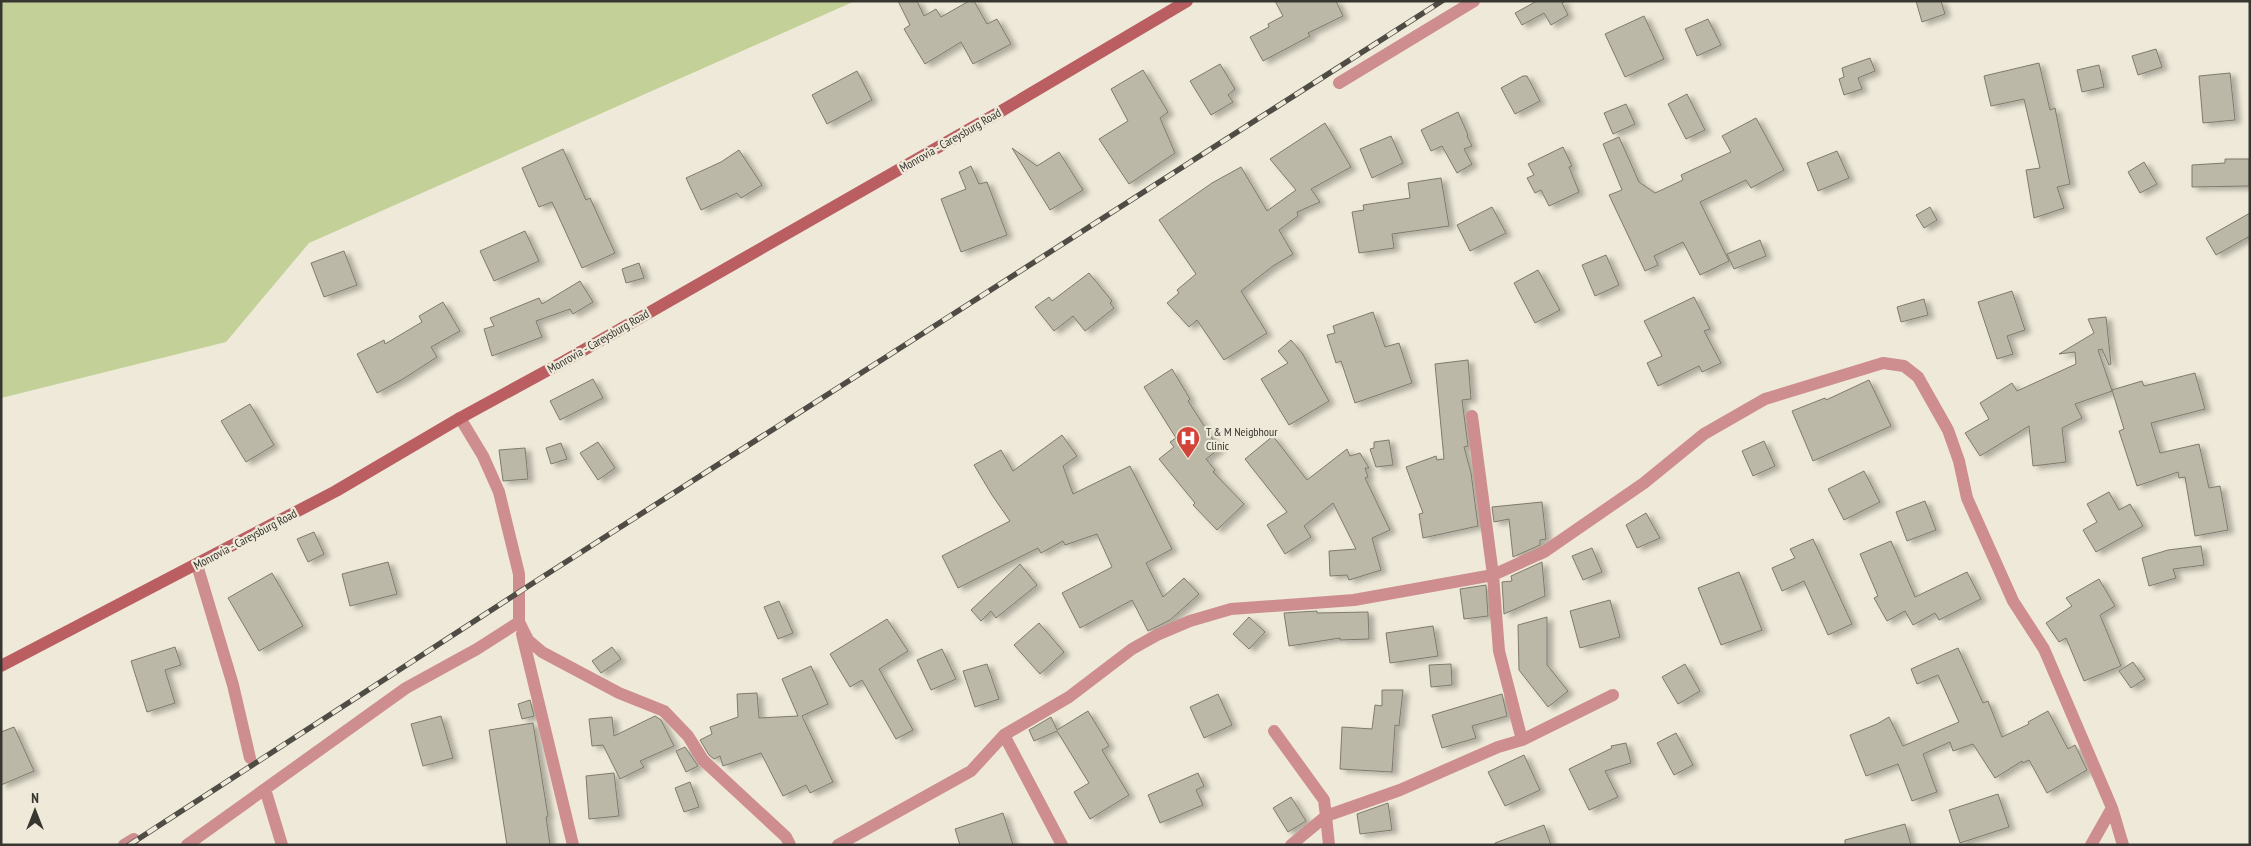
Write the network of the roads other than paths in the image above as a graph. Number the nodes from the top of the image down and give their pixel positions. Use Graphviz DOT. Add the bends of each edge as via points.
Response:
graph roads {
  1 [pos="1187,1"];
  2 [pos="1474,1"];
  3 [pos="1338,83"];
  4 [pos="1472,416"];
  5 [pos="460,418"];
  6 [pos="197,566"];
  7 [pos="1493,575"];
  8 [pos="519,622"];
  9 [pos="1,666"];
  10 [pos="1613,695"];
  11 [pos="1274,731"];
  12 [pos="1004,735"];
  13 [pos="1522,740"];
  14 [pos="250,758"];
  15 [pos="265,789"];
  16 [pos="2112,808"];
  17 [pos="1326,816"];
  18 [pos="187,845"];
  19 [pos="282,845"];
  20 [pos="573,845"];
  21 [pos="790,845"];
  22 [pos="838,845"];
  23 [pos="1062,845"];
  24 [pos="1291,845"];
  25 [pos="1329,845"];
  26 [pos="2091,845"];
  27 [pos="2124,845"];
  1 -- 5 [label="main road, Monrovia - Careysburg Road" via="1003,110"];
  2 -- 3 [label="street"];
  4 -- 7 [label="street"];
  5 -- 6 [label="main road, Monrovia - Careysburg Road" via="336,491"];
  5 -- 8 [label="street" via="483,456 501,500 519,574"];
  6 -- 9 [label="main road, Monrovia - Careysburg Road"];
  6 -- 14 [label="street" via="233,685"];
  7 -- 12 [label="street" via="1354,600 1231,609 1190,621 1132,649 1069,696"];
  7 -- 13 [label="street" via="1499,651"];
  7 -- 16 [label="street" via="1544,552 1644,483 1704,434 1765,399 1884,363 1904,366 1918,376 1948,430 1967,498 2013,601 2044,649"];
  8 -- 15 [label="street" via="406,688"];
  8 -- 20 [label="street"];
  8 -- 21 [label="street" via="528,640 542,652 620,693 664,711 688,736 703,760 786,837"];
  10 -- 13 [label="street"];
  11 -- 17 [label="street" via="1324,800"];
  12 -- 22 [label="street" via="971,771"];
  12 -- 23 [label="street"];
  13 -- 17 [label="street" via="1498,747 1400,790"];
  15 -- 18 [label="street"];
  15 -- 19 [label="street"];
  16 -- 26 [label="street"];
  16 -- 27 [label="street"];
  17 -- 24 [label="street"];
  17 -- 25 [label="street"];
}
